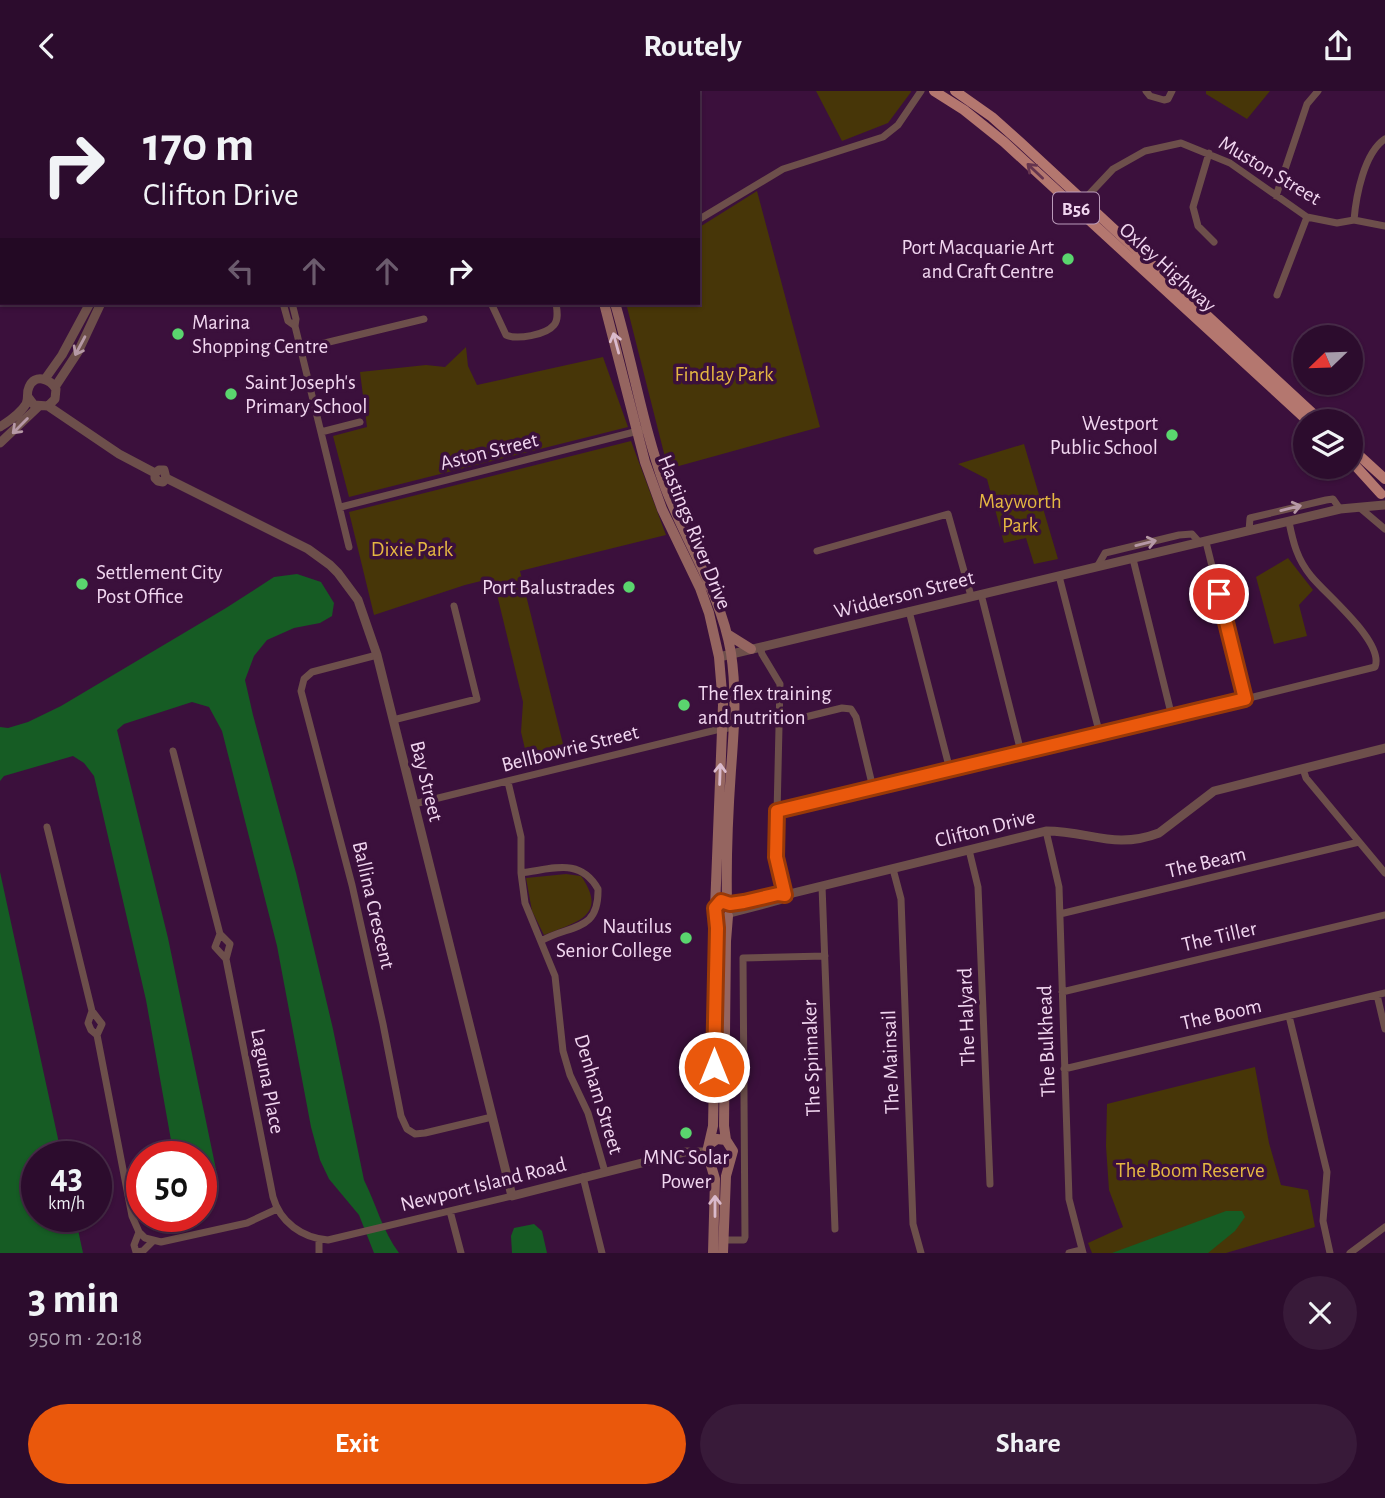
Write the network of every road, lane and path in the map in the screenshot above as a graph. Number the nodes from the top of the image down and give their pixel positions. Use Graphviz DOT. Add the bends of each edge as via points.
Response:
graph roads {
  1 [pos="920,91"];
  2 [pos="934,91"];
  3 [pos="955,91"];
  4 [pos="1146,91"];
  5 [pos="1172,91"];
  6 [pos="1318,91"];
  7 [pos="1385,139"];
  8 [pos="1209,153"];
  9 [pos="1276,196"];
  10 [pos="1080,204"];
  11 [pos="1307,217"];
  12 [pos="700,218"];
  13 [pos="1354,220"];
  14 [pos="1385,226"];
  15 [pos="1214,242"];
  16 [pos="1277,295"];
  17 [pos="89,305"];
  18 [pos="100,305"];
  19 [pos="284,305"];
  20 [pos="292,305"];
  21 [pos="492,305"];
  22 [pos="556,305"];
  23 [pos="605,305"];
  24 [pos="615,305"];
  25 [pos="425,319"];
  26 [pos="295,326"];
  27 [pos="300,349"];
  28 [pos="45,379"];
  29 [pos="55,387"];
  30 [pos="28,397"];
  31 [pos="47,404"];
  32 [pos="1295,409"];
  33 [pos="1308,409"];
  34 [pos="360,422"];
  35 [pos="0,427"];
  36 [pos="641,430"];
  37 [pos="321,432"];
  38 [pos="0,443"];
  39 [pos="1363,461"];
  40 [pos="1363,475"];
  41 [pos="1385,479"];
  42 [pos="1383,498"];
  43 [pos="1363,506"];
  44 [pos="341,507"];
  45 [pos="1340,509"];
  46 [pos="1289,522"];
  47 [pos="1385,529"];
  48 [pos="1249,531"];
  49 [pos="1203,543"];
  50 [pos="349,547"];
  51 [pos="817,551"];
  52 [pos="1133,559"];
  53 [pos="1097,567"];
  54 [pos="1059,576"];
  55 [pos="976,595"];
  56 [pos="454,606"];
  57 [pos="909,611"];
  58 [pos="727,635"];
  59 [pos="756,648"];
  60 [pos="731,654"];
  61 [pos="377,656"];
  62 [pos="719,657"];
  63 [pos="1245,699"];
  64 [pos="1172,717"];
  65 [pos="393,720"];
  66 [pos="780,723"];
  67 [pos="735,727"];
  68 [pos="722,729"];
  69 [pos="1100,735"];
  70 [pos="1385,749"];
  71 [pos="173,751"];
  72 [pos="1021,752"];
  73 [pos="1303,769"];
  74 [pos="950,770"];
  75 [pos="508,782"];
  76 [pos="873,788"];
  77 [pos="414,804"];
  78 [pos="777,811"];
  79 [pos="47,827"];
  80 [pos="1045,831"];
  81 [pos="1359,842"];
  82 [pos="969,850"];
  83 [pos="893,869"];
  84 [pos="521,873"];
  85 [pos="1385,873"];
  86 [pos="821,886"];
  87 [pos="785,895"];
  88 [pos="729,909"];
  89 [pos="716,910"];
  90 [pos="1060,914"];
  91 [pos="1385,915"];
  92 [pos="220,934"];
  93 [pos="541,940"];
  94 [pos="825,956"];
  95 [pos="226,959"];
  96 [pos="1062,992"];
  97 [pos="1381,994"];
  98 [pos="92,1011"];
  99 [pos="1289,1016"];
  100 [pos="1385,1029"];
  101 [pos="97,1035"];
  102 [pos="1064,1069"];
  103 [pos="492,1117"];
  104 [pos="726,1140"];
  105 [pos="709,1152"];
  106 [pos="729,1162"];
  107 [pos="605,1172"];
  108 [pos="583,1177"];
  109 [pos="990,1184"];
  110 [pos="126,1185"];
  111 [pos="512,1196"];
  112 [pos="277,1209"];
  113 [pos="450,1211"];
  114 [pos="1385,1227"];
  115 [pos="835,1229"];
  116 [pos="139,1232"];
  117 [pos="319,1239"];
  118 [pos="724,1240"];
  119 [pos="153,1241"];
  120 [pos="1082,1251"];
  121 [pos="318,1253"];
  122 [pos="460,1253"];
  123 [pos="602,1253"];
  124 [pos="713,1253"];
  125 [pos="723,1253"];
  126 [pos="920,1253"];
  127 [pos="1069,1253"];
  128 [pos="1330,1253"];
  129 [pos="1350,1253"];
  1 -- 12 [label="street" via="898,125 883,137 783,169"];
  10 -- 2 [label="main road, Oxley Highway / B56, one-way"];
  3 -- 10 [label="main road, Oxley Highway / B56" via="992,117"];
  4 -- 5 [label="street" via="1164,100"];
  6 -- 9 [label="street" via="1307,104"];
  7 -- 13 [label="street" via="1368,158"];
  8 -- 9 [label="street, Muston Street"];
  8 -- 10 [label="street, Muston Street" via="1181,143 1146,151 1113,170"];
  8 -- 15 [label="street" via="1193,212 1198,226"];
  9 -- 11 [label="street, Muston Street"];
  10 -- 32 [label="main road, Oxley Highway / B56"];
  10 -- 33 [label="main road, Oxley Highway / B56"];
  11 -- 13 [label="street, Muston Street" via="1337,223"];
  11 -- 16 [label="street"];
  13 -- 14 [label="street, Muston Street"];
  17 -- 28 [label="street"];
  18 -- 29 [label="street, one-way"];
  19 -- 26 [label="street" via="288,321"];
  20 -- 26 [label="street"];
  21 -- 22 [label="street" via="506,335 517,338 551,328 557,319"];
  36 -- 23 [label="main road, Hastings River Drive, one-way"];
  24 -- 36 [label="main road, Hastings River Drive"];
  25 -- 27 [label="street"];
  26 -- 27 [label="street"];
  27 -- 37 [label="street"];
  28 -- 29 [label="street"];
  28 -- 30 [label="street" via="31,383"];
  29 -- 31 [label="street"];
  30 -- 31 [label="street"];
  30 -- 35 [label="street" via="17,414"];
  31 -- 38 [label="street, one-way"];
  31 -- 61 [label="street, Bay Street" via="152,472 165,472 166,478 330,565 358,600"];
  34 -- 37 [label="street"];
  36 -- 44 [label="street, Aston Street"];
  36 -- 58 [label="main road, Hastings River Drive" via="712,587"];
  36 -- 62 [label="main road, Hastings River Drive" via="662,509 700,588"];
  37 -- 44 [label="street"];
  39 -- 41 [label="main road"];
  40 -- 42 [label="main road"];
  42 -- 43 [label="street, Widderson Street"];
  43 -- 45 [label="street, Widderson Street"];
  43 -- 47 [label="street"];
  44 -- 50 [label="street"];
  45 -- 46 [label="street, Widderson Street"];
  48 -- 45 [label="street, Widderson Street, one-way" via="1250,518 1332,499"];
  46 -- 48 [label="street, Widderson Street"];
  46 -- 63 [label="street" via="1300,561 1313,579 1369,629 1383,654 1381,662 1367,670"];
  48 -- 49 [label="street, Widderson Street"];
  49 -- 52 [label="street, Widderson Street"];
  53 -- 49 [label="street, Widderson Street, one-way" via="1105,553 1179,535 1192,534"];
  49 -- 63 [label="street"];
  51 -- 55 [label="street" via="948,514"];
  52 -- 53 [label="street, Widderson Street"];
  52 -- 64 [label="street"];
  53 -- 54 [label="street, Widderson Street"];
  54 -- 55 [label="street, Widderson Street"];
  54 -- 69 [label="street"];
  55 -- 57 [label="street, Widderson Street"];
  55 -- 72 [label="street"];
  56 -- 65 [label="street" via="477,699"];
  57 -- 59 [label="street, Widderson Street"];
  57 -- 74 [label="street"];
  58 -- 59 [label="main road"];
  58 -- 60 [label="main road, Hastings River Drive"];
  59 -- 60 [label="street, Widderson Street"];
  59 -- 66 [label="street" via="780,684"];
  60 -- 62 [label="street, Widderson Street"];
  60 -- 67 [label="main road, Hastings River Drive"];
  61 -- 65 [label="street, Bay Street"];
  61 -- 103 [label="street, Ballina Crescent" via="312,672 304,679 302,691 352,885 401,1116 407,1129 419,1134"];
  62 -- 68 [label="main road, Hastings River Drive"];
  63 -- 64 [label="street"];
  64 -- 69 [label="street"];
  65 -- 77 [label="street, Bay Street"];
  66 -- 76 [label="street" via="851,709"];
  66 -- 78 [label="street"];
  67 -- 68 [label="street, Bellbowrie Street"];
  67 -- 88 [label="main road, Hastings River Drive"];
  68 -- 75 [label="street, Bellbowrie Street"];
  89 -- 68 [label="main road, Hastings River Drive, one-way"];
  69 -- 72 [label="street"];
  70 -- 73 [label="street, Clifton Drive"];
  71 -- 92 [label="street, Laguna Place"];
  72 -- 74 [label="street"];
  73 -- 80 [label="street, Clifton Drive" via="1214,790 1152,836 1114,841"];
  73 -- 81 [label="street"];
  74 -- 76 [label="street"];
  75 -- 77 [label="street, Bellbowrie Street"];
  75 -- 84 [label="street, Denham Street" via="521,837"];
  76 -- 78 [label="street"];
  77 -- 103 [label="street, Bay Street"];
  78 -- 87 [label="street" via="776,857"];
  79 -- 98 [label="street"];
  80 -- 82 [label="street, Clifton Drive"];
  80 -- 90 [label="street, The Bulkhead" via="1059,887"];
  81 -- 85 [label="street"];
  81 -- 90 [label="street, The Beam"];
  82 -- 83 [label="street, Clifton Drive"];
  82 -- 109 [label="street, The Halyard" via="978,887"];
  83 -- 86 [label="street, Clifton Drive"];
  83 -- 126 [label="street, The Mainsail" via="901,899 913,1224"];
  84 -- 93 [label="street, Denham Street" via="525,903"];
  84 -- 93 [label="street" via="572,867 586,872 598,889 595,913 587,922"];
  86 -- 87 [label="street, Clifton Drive"];
  86 -- 94 [label="street, The Spinnaker"];
  87 -- 88 [label="street, Clifton Drive"];
  88 -- 89 [label="main road" via="722,918"];
  88 -- 89 [label="main road" via="721,901"];
  88 -- 104 [label="main road, Hastings River Drive"];
  89 -- 105 [label="main road, Hastings River Drive"];
  90 -- 96 [label="street, The Bulkhead"];
  91 -- 96 [label="street, The Tiller"];
  92 -- 95 [label="street, Laguna Place" via="230,944"];
  92 -- 95 [label="street, Laguna Place" via="215,947"];
  93 -- 107 [label="street, Denham Street" via="555,976 563,1051"];
  94 -- 115 [label="street, The Spinnaker"];
  94 -- 118 [label="street" via="743,958 746,1237"];
  95 -- 112 [label="street, Laguna Place"];
  96 -- 102 [label="street, The Bulkhead"];
  97 -- 99 [label="street, The Boom"];
  97 -- 100 [label="street"];
  98 -- 101 [label="street" via="88,1023"];
  98 -- 101 [label="street" via="102,1024"];
  99 -- 102 [label="street, The Boom"];
  99 -- 128 [label="street" via="1327,1171 1323,1221"];
  101 -- 110 [label="street"];
  102 -- 120 [label="street, The Bulkhead" via="1069,1199"];
  103 -- 111 [label="street, Bay Street"];
  104 -- 105 [label="main road" via="718,1139"];
  104 -- 106 [label="main road" via="733,1151"];
  105 -- 106 [label="main road" via="721,1165"];
  105 -- 107 [label="street, Newport Island Road" via="685,1152"];
  124 -- 105 [label="main road, Hastings River Drive, one-way" via="715,1179"];
  106 -- 118 [label="main road"];
  107 -- 108 [label="street, Newport Island Road"];
  108 -- 111 [label="street, Newport Island Road"];
  108 -- 123 [label="street"];
  111 -- 113 [label="street, Newport Island Road"];
  112 -- 117 [label="street" via="299,1231"];
  112 -- 119 [label="street" via="247,1223"];
  113 -- 117 [label="street, Newport Island Road"];
  113 -- 122 [label="street"];
  114 -- 129 [label="street"];
  116 -- 119 [label="street"];
  116 -- 119 [label="street" via="136,1252"];
  117 -- 121 [label="street"];
  118 -- 125 [label="main road"];
  120 -- 127 [label="street"];
}
